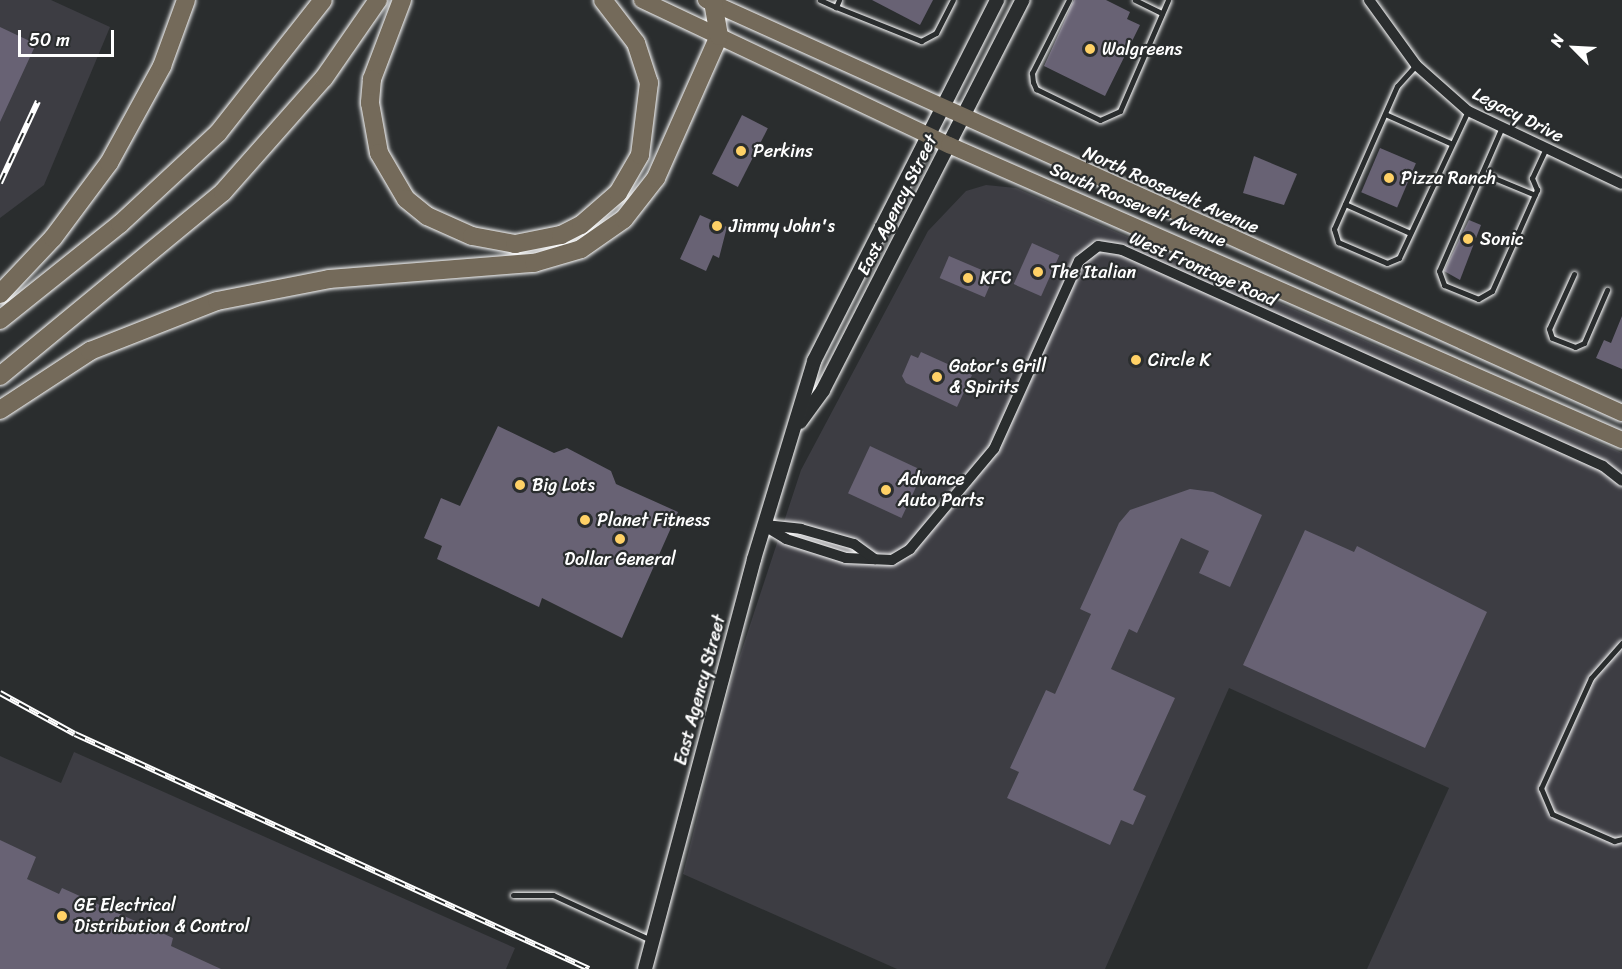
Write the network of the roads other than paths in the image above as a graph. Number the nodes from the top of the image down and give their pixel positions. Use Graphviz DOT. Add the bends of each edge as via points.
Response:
graph roads {
  1 [pos="186,0"];
  2 [pos="323,0"];
  3 [pos="378,0"];
  4 [pos="402,0"];
  5 [pos="603,0"];
  6 [pos="642,0"];
  7 [pos="820,0"];
  8 [pos="839,0"];
  9 [pos="953,0"];
  10 [pos="997,0"];
  11 [pos="1023,0"];
  12 [pos="1069,0"];
  13 [pos="1135,0"];
  14 [pos="1168,0"];
  15 [pos="1369,0"];
  16 [pos="709,2"];
  17 [pos="836,7"];
  18 [pos="1162,13"];
  19 [pos="719,36"];
  20 [pos="1416,65"];
  21 [pos="942,108"];
  22 [pos="1468,111"];
  23 [pos="1385,114"];
  24 [pos="963,117"];
  25 [pos="1502,127"];
  26 [pos="927,135"];
  27 [pos="1450,143"];
  28 [pos="949,144"];
  29 [pos="1546,148"];
  30 [pos="1482,173"];
  31 [pos="1622,184"];
  32 [pos="1535,195"];
  33 [pos="1345,204"];
  34 [pos="1410,232"];
  35 [pos="1574,274"];
  36 [pos="1607,290"];
  37 [pos="0,294"];
  38 [pos="0,320"];
  39 [pos="0,376"];
  40 [pos="0,410"];
  41 [pos="1622,413"];
  42 [pos="798,423"];
  43 [pos="1622,440"];
  44 [pos="1622,481"];
  45 [pos="763,525"];
  46 [pos="875,559"];
  47 [pos="1622,643"];
  48 [pos="1616,648"];
  49 [pos="1622,653"];
  50 [pos="1622,838"];
  51 [pos="513,895"];
  52 [pos="653,941"];
  53 [pos="645,969"];
  1 -- 37 [label="highway" via="162,66 109,163 53,238"];
  2 -- 38 [label="highway" via="218,133 120,224"];
  3 -- 39 [label="highway" via="324,78 223,192"];
  4 -- 5 [label="highway" via="372,79 370,104 379,153 406,199 427,216 471,236 515,244 561,235 580,225 618,193 640,155 649,83 636,44"];
  6 -- 19 [label="highway, South Roosevelt Avenue"];
  7 -- 17 [label="lane"];
  8 -- 17 [label="lane"];
  9 -- 17 [label="lane" via="936,33 921,42"];
  10 -- 21 [label="main road, East Agency Street"];
  11 -- 24 [label="main road, East Agency Street"];
  12 -- 18 [label="lane" via="1032,72 1033,81 1036,89 1100,120 1120,111 1158,30"];
  13 -- 18 [label="lane"];
  14 -- 18 [label="lane"];
  15 -- 20 [label="street, Legacy Drive"];
  16 -- 19 [label="highway"];
  16 -- 21 [label="highway, North Roosevelt Avenue"];
  19 -- 26 [label="highway, South Roosevelt Avenue"];
  19 -- 40 [label="highway" via="646,193 624,219 581,249 534,263 329,279 217,301 90,351"];
  20 -- 22 [label="street, Legacy Drive"];
  20 -- 23 [label="lane" via="1403,76"];
  21 -- 24 [label="highway, North Roosevelt Avenue"];
  21 -- 26 [label="main road, East Agency Street"];
  22 -- 25 [label="street, Legacy Drive"];
  22 -- 27 [label="lane"];
  23 -- 27 [label="lane"];
  23 -- 33 [label="lane"];
  24 -- 28 [label="main road, East Agency Street"];
  24 -- 41 [label="highway, North Roosevelt Avenue"];
  25 -- 29 [label="street, Legacy Drive"];
  25 -- 30 [label="lane"];
  26 -- 28 [label="highway, South Roosevelt Avenue"];
  26 -- 42 [label="main road, East Agency Street" via="821,345"];
  27 -- 34 [label="lane"];
  28 -- 42 [label="main road, East Agency Street" via="823,390"];
  28 -- 43 [label="highway, South Roosevelt Avenue"];
  29 -- 31 [label="street, Legacy Drive"];
  29 -- 32 [label="lane" via="1532,178"];
  30 -- 32 [label="lane"];
  30 -- 32 [label="lane" via="1439,271 1444,285 1478,299 1492,291"];
  33 -- 34 [label="lane"];
  33 -- 34 [label="lane" via="1334,230 1338,242 1388,263 1399,258"];
  35 -- 36 [label="lane" via="1549,329 1552,338 1575,347 1584,343"];
  42 -- 45 [label="main road, East Agency Street"];
  44 -- 46 [label="street, West Frontage Road" via="1603,466 1133,255 1098,246 1078,261 985,461 910,549 892,560"];
  45 -- 46 [label="street" via="843,541"];
  45 -- 46 [label="street, West Frontage Road" via="799,544 846,558"];
  45 -- 52 [label="main road, East Agency Street"];
  47 -- 48 [label="lane"];
  48 -- 49 [label="lane"];
  48 -- 50 [label="lane" via="1591,678 1541,788 1552,814 1614,841"];
  51 -- 52 [label="lane" via="553,896"];
  52 -- 53 [label="main road, East Agency Street"];
}
